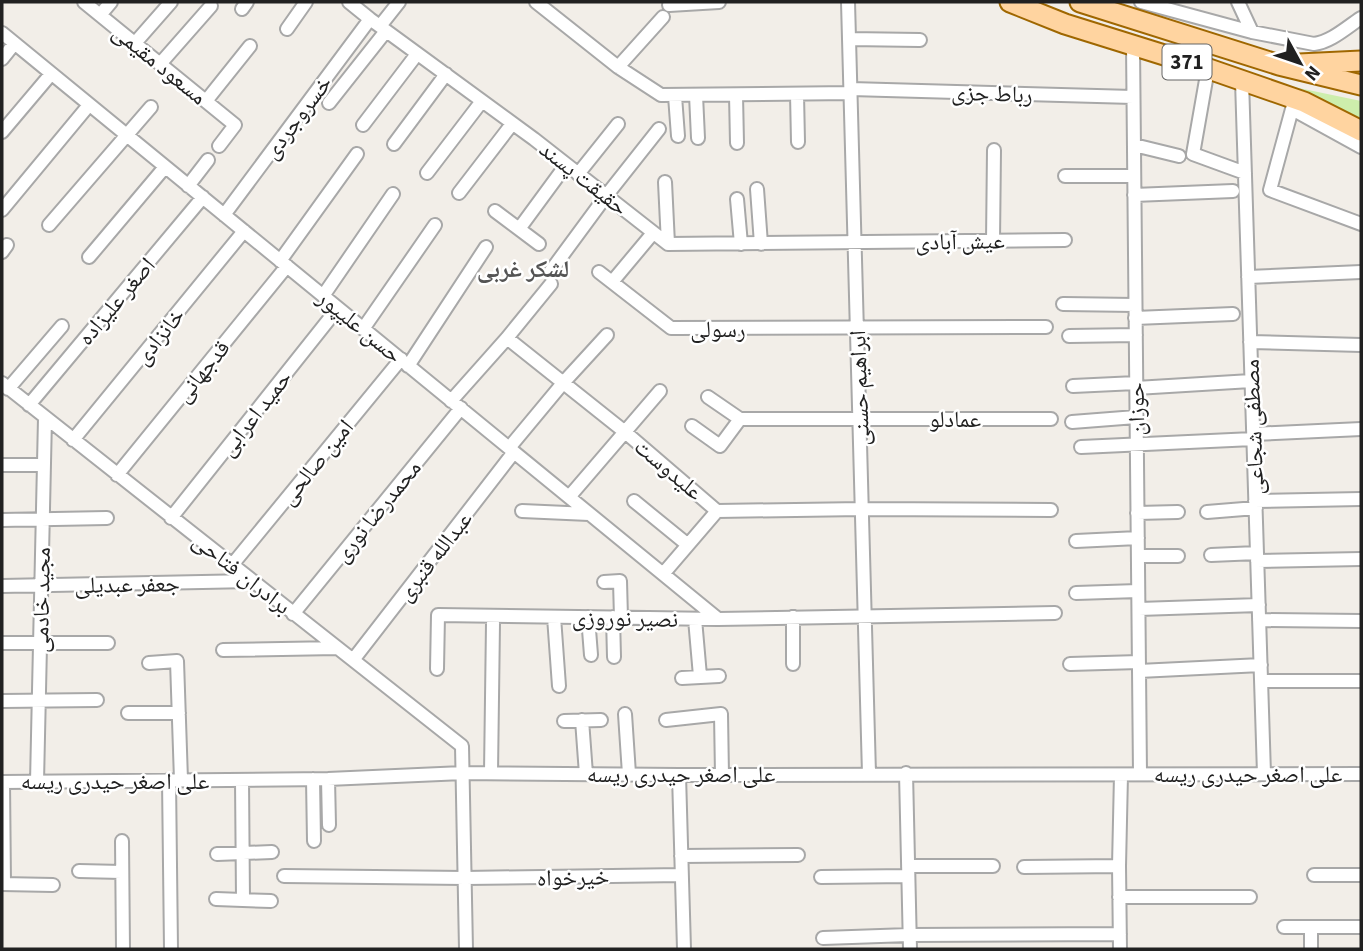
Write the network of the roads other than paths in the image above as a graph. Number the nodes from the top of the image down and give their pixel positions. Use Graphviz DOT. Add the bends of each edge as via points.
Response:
graph roads {
  1 [pos="84,2"];
  2 [pos="111,2"];
  3 [pos="171,2"];
  4 [pos="306,2"];
  5 [pos="399,2"];
  6 [pos="536,2"];
  7 [pos="719,2"];
  8 [pos="848,2"];
  9 [pos="1010,2"];
  10 [pos="1083,2"];
  11 [pos="1141,2"];
  12 [pos="1238,2"];
  13 [pos="353,3"];
  14 [pos="668,5"];
  15 [pos="211,6"];
  16 [pos="100,15"];
  17 [pos="663,17"];
  18 [pos="1361,18"];
  19 [pos="379,25"];
  20 [pos="287,29"];
  21 [pos="1252,32"];
  22 [pos="2,33"];
  23 [pos="849,39"];
  24 [pos="920,40"];
  25 [pos="135,43"];
  26 [pos="14,44"];
  27 [pos="1133,45"];
  28 [pos="250,46"];
  29 [pos="417,54"];
  30 [pos="2,59"];
  31 [pos="1361,61"];
  32 [pos="160,64"];
  33 [pos="1279,65"];
  34 [pos="618,67"];
  35 [pos="51,74"];
  36 [pos="446,74"];
  37 [pos="1206,80"];
  38 [pos="1242,81"];
  39 [pos="1361,85"];
  40 [pos="851,91"];
  41 [pos="797,94"];
  42 [pos="696,95"];
  43 [pos="736,95"];
  44 [pos="675,96"];
  45 [pos="1133,97"];
  46 [pos="206,101"];
  47 [pos="482,101"];
  48 [pos="329,103"];
  49 [pos="89,105"];
  50 [pos="151,107"];
  51 [pos="512,124"];
  52 [pos="618,124"];
  53 [pos="363,125"];
  54 [pos="659,129"];
  55 [pos="2,131"];
  56 [pos="1361,131"];
  57 [pos="127,135"];
  58 [pos="678,136"];
  59 [pos="698,138"];
  60 [pos="798,142"];
  61 [pos="737,143"];
  62 [pos="394,144"];
  63 [pos="1133,145"];
  64 [pos="219,146"];
  65 [pos="1361,147"];
  66 [pos="993,150"];
  67 [pos="357,154"];
  68 [pos="1178,156"];
  69 [pos="208,160"];
  70 [pos="566,165"];
  71 [pos="165,167"];
  72 [pos="428,173"];
  73 [pos="1245,173"];
  74 [pos="578,174"];
  75 [pos="1065,176"];
  76 [pos="1134,176"];
  77 [pos="665,182"];
  78 [pos="188,186"];
  79 [pos="757,189"];
  80 [pos="1233,191"];
  81 [pos="459,193"];
  82 [pos="393,194"];
  83 [pos="606,195"];
  84 [pos="1134,195"];
  85 [pos="202,198"];
  86 [pos="737,199"];
  87 [pos="2,210"];
  88 [pos="495,211"];
  89 [pos="224,215"];
  90 [pos="1361,224"];
  91 [pos="49,225"];
  92 [pos="435,225"];
  93 [pos="519,229"];
  94 [pos="244,231"];
  95 [pos="653,233"];
  96 [pos="1065,240"];
  97 [pos="993,241"];
  98 [pos="855,243"];
  99 [pos="539,244"];
  100 [pos="668,244"];
  101 [pos="741,244"];
  102 [pos="761,244"];
  103 [pos="486,247"];
  104 [pos="89,257"];
  105 [pos="283,263"];
  106 [pos="599,272"];
  107 [pos="1361,272"];
  108 [pos="1248,277"];
  109 [pos="612,282"];
  110 [pos="323,296"];
  111 [pos="1063,304"];
  112 [pos="338,308"];
  113 [pos="1135,311"];
  114 [pos="1233,314"];
  115 [pos="62,326"];
  116 [pos="1046,327"];
  117 [pos="857,328"];
  118 [pos="363,329"];
  119 [pos="607,335"];
  120 [pos="1136,335"];
  121 [pos="1069,336"];
  122 [pos="507,338"];
  123 [pos="1250,342"];
  124 [pos="1361,345"];
  125 [pos="404,363"];
  126 [pos="1251,381"];
  127 [pos="564,383"];
  128 [pos="5,386"];
  129 [pos="1136,386"];
  130 [pos="1073,387"];
  131 [pos="660,391"];
  132 [pos="708,397"];
  133 [pos="29,405"];
  134 [pos="456,405"];
  135 [pos="1136,417"];
  136 [pos="45,418"];
  137 [pos="740,419"];
  138 [pos="859,419"];
  139 [pos="1051,419"];
  140 [pos="1072,422"];
  141 [pos="692,426"];
  142 [pos="1361,429"];
  143 [pos="625,432"];
  144 [pos="1253,437"];
  145 [pos="74,440"];
  146 [pos="1137,445"];
  147 [pos="1081,447"];
  148 [pos="512,450"];
  149 [pos="2,465"];
  150 [pos="44,465"];
  151 [pos="117,475"];
  152 [pos="569,497"];
  153 [pos="1361,499"];
  154 [pos="634,501"];
  155 [pos="1256,504"];
  156 [pos="862,509"];
  157 [pos="1051,510"];
  158 [pos="522,511"];
  159 [pos="717,511"];
  160 [pos="1178,512"];
  161 [pos="1138,513"];
  162 [pos="1207,513"];
  163 [pos="589,514"];
  164 [pos="107,518"];
  165 [pos="171,518"];
  166 [pos="43,519"];
  167 [pos="2,520"];
  168 [pos="1138,538"];
  169 [pos="1076,541"];
  170 [pos="688,545"];
  171 [pos="1211,555"];
  172 [pos="1138,556"];
  173 [pos="1178,556"];
  174 [pos="1257,556"];
  175 [pos="1361,559"];
  176 [pos="232,565"];
  177 [pos="663,574"];
  178 [pos="252,582"];
  179 [pos="604,582"];
  180 [pos="41,585"];
  181 [pos="2,586"];
  182 [pos="1138,592"];
  183 [pos="1076,593"];
  184 [pos="1259,606"];
  185 [pos="1139,609"];
  186 [pos="1055,613"];
  187 [pos="293,614"];
  188 [pos="865,615"];
  189 [pos="554,617"];
  190 [pos="588,617"];
  191 [pos="617,617"];
  192 [pos="793,617"];
  193 [pos="695,619"];
  194 [pos="718,619"];
  195 [pos="1259,620"];
  196 [pos="1361,621"];
  197 [pos="493,622"];
  198 [pos="2,643"];
  199 [pos="40,643"];
  200 [pos="108,643"];
  201 [pos="337,648"];
  202 [pos="223,650"];
  203 [pos="591,655"];
  204 [pos="614,657"];
  205 [pos="353,660"];
  206 [pos="149,663"];
  207 [pos="793,664"];
  208 [pos="1070,664"];
  209 [pos="1261,665"];
  210 [pos="1139,666"];
  211 [pos="437,669"];
  212 [pos="700,676"];
  213 [pos="719,676"];
  214 [pos="681,678"];
  215 [pos="1261,681"];
  216 [pos="1361,681"];
  217 [pos="559,686"];
  218 [pos="97,699"];
  219 [pos="39,700"];
  220 [pos="2,701"];
  221 [pos="128,713"];
  222 [pos="179,713"];
  223 [pos="625,714"];
  224 [pos="582,720"];
  225 [pos="601,720"];
  226 [pos="666,720"];
  227 [pos="564,721"];
  228 [pos="463,773"];
  229 [pos="491,773"];
  230 [pos="906,773"];
  231 [pos="586,774"];
  232 [pos="629,774"];
  233 [pos="869,774"];
  234 [pos="1140,774"];
  235 [pos="1264,774"];
  236 [pos="1361,774"];
  237 [pos="678,775"];
  238 [pos="722,775"];
  239 [pos="1121,775"];
  240 [pos="313,779"];
  241 [pos="328,779"];
  242 [pos="175,780"];
  243 [pos="242,780"];
  244 [pos="3,782"];
  245 [pos="37,782"];
  246 [pos="329,825"];
  247 [pos="122,841"];
  248 [pos="314,841"];
  249 [pos="272,852"];
  250 [pos="243,853"];
  251 [pos="218,854"];
  252 [pos="798,855"];
  253 [pos="681,856"];
  254 [pos="993,866"];
  255 [pos="1119,866"];
  256 [pos="1024,867"];
  257 [pos="79,871"];
  258 [pos="908,871"];
  259 [pos="122,872"];
  260 [pos="681,875"];
  261 [pos="1314,875"];
  262 [pos="1361,875"];
  263 [pos="284,876"];
  264 [pos="821,877"];
  265 [pos="465,878"];
  266 [pos="3,884"];
  267 [pos="52,885"];
  268 [pos="1119,897"];
  269 [pos="1250,897"];
  270 [pos="216,899"];
  271 [pos="243,900"];
  272 [pos="271,901"];
  273 [pos="1284,927"];
  274 [pos="1311,927"];
  275 [pos="1361,928"];
  276 [pos="1120,934"];
  277 [pos="909,935"];
  278 [pos="823,938"];
  279 [pos="123,949"];
  280 [pos="171,949"];
  281 [pos="466,949"];
  282 [pos="684,949"];
  283 [pos="909,949"];
  284 [pos="1120,949"];
  285 [pos="1311,949"];
  1 -- 16 [label="street, مسعود مقیمی"];
  2 -- 16 [label="street"];
  3 -- 25 [label="street"];
  4 -- 20 [label="street"];
  5 -- 19 [label="street"];
  6 -- 34 [label="street"];
  7 -- 14 [label="street"];
  8 -- 23 [label="street, ابراهیم حسنی"];
  9 -- 27 [label="main road, 371"];
  10 -- 33 [label="main road, 371"];
  11 -- 21 [label="street"];
  12 -- 21 [label="street"];
  13 -- 19 [label="street, حقیقت پسند"];
  15 -- 32 [label="street"];
  16 -- 25 [label="street, مسعود مقیمی"];
  17 -- 34 [label="street"];
  18 -- 21 [label="street" via="1322,43"];
  19 -- 29 [label="street, حقیقت پسند"];
  19 -- 48 [label="street"];
  19 -- 89 [label="street, خسروجردی"];
  22 -- 26 [label="street, حسن علیپور"];
  23 -- 24 [label="street"];
  23 -- 40 [label="street, ابراهیم حسنی"];
  25 -- 32 [label="street, مسعود مقیمی"];
  26 -- 30 [label="street"];
  26 -- 35 [label="street, حسن علیپور"];
  27 -- 38 [label="main road, 371"];
  27 -- 45 [label="street, حوزان"];
  28 -- 46 [label="street"];
  29 -- 36 [label="street, حقیقت پسند"];
  29 -- 53 [label="street"];
  31 -- 33 [label="main road"];
  32 -- 46 [label="street, مسعود مقیمی"];
  33 -- 39 [label="main road, 371"];
  34 -- 44 [label="street" via="657,93"];
  35 -- 49 [label="street, حسن علیپور"];
  35 -- 55 [label="street"];
  36 -- 47 [label="street, حقیقت پسند"];
  36 -- 62 [label="street"];
  37 -- 73 [label="street" via="1192,151"];
  38 -- 56 [label="main road, 371" via="1304,102"];
  38 -- 73 [label="street, مصطفی شجاعی"];
  40 -- 41 [label="street, رباط جزی"];
  40 -- 45 [label="street, رباط جزی"];
  40 -- 98 [label="street, ابراهیم حسنی"];
  41 -- 43 [label="street, رباط جزی"];
  41 -- 60 [label="street"];
  42 -- 43 [label="street, رباط جزی"];
  42 -- 44 [label="street, رباط جزی"];
  42 -- 59 [label="street"];
  43 -- 61 [label="street"];
  44 -- 58 [label="street"];
  45 -- 63 [label="street, حوزان"];
  46 -- 64 [label="street, مسعود مقیمی" via="235,125"];
  47 -- 51 [label="street, حقیقت پسند"];
  47 -- 72 [label="street"];
  49 -- 57 [label="street, حسن علیپور"];
  49 -- 87 [label="street"];
  50 -- 57 [label="street"];
  51 -- 70 [label="street, حقیقت پسند"];
  51 -- 81 [label="street"];
  52 -- 74 [label="street"];
  54 -- 83 [label="street, محمدرضا نوری"];
  57 -- 71 [label="street, حسن علیپور"];
  57 -- 91 [label="street"];
  63 -- 68 [label="street"];
  63 -- 76 [label="street, حوزان"];
  65 -- 90 [label="street" via="1292,109 1270,190"];
  66 -- 97 [label="street"];
  67 -- 105 [label="street, قدجهانی"];
  69 -- 78 [label="street"];
  70 -- 74 [label="street, حقیقت پسند"];
  70 -- 93 [label="street"];
  71 -- 78 [label="street, حسن علیپور"];
  71 -- 104 [label="street"];
  73 -- 108 [label="street, مصطفی شجاعی"];
  74 -- 83 [label="street, حقیقت پسند"];
  75 -- 76 [label="street"];
  76 -- 84 [label="street, حوزان"];
  77 -- 100 [label="street"];
  78 -- 85 [label="street, حسن علیپور"];
  79 -- 102 [label="street"];
  80 -- 84 [label="street"];
  82 -- 110 [label="street"];
  83 -- 95 [label="street, حقیقت پسند"];
  83 -- 122 [label="street, محمدرضا نوری"];
  84 -- 113 [label="street, حوزان"];
  85 -- 89 [label="street, حسن علیپور"];
  85 -- 133 [label="street, اصغر علیزاده"];
  86 -- 101 [label="street"];
  88 -- 93 [label="street"];
  89 -- 94 [label="street, حسن علیپور"];
  92 -- 118 [label="street"];
  93 -- 99 [label="street"];
  94 -- 105 [label="street, حسن علیپور"];
  94 -- 145 [label="street, خانزادی"];
  95 -- 100 [label="street, حقیقت پسند"];
  95 -- 109 [label="street"];
  96 -- 97 [label="street, عیش آبادی"];
  97 -- 98 [label="street, عیش آبادی"];
  98 -- 102 [label="street"];
  98 -- 117 [label="street, ابراهیم حسنی"];
  100 -- 101 [label="street"];
  101 -- 102 [label="street"];
  103 -- 125 [label="street, امین صالحی"];
  105 -- 110 [label="street, حسن علیپور"];
  105 -- 151 [label="street, قدجهانی"];
  106 -- 109 [label="street, رسولی"];
  107 -- 108 [label="street"];
  108 -- 123 [label="street, مصطفی شجاعی"];
  109 -- 117 [label="street, رسولی" via="671,328"];
  110 -- 112 [label="street, حسن علیپور"];
  111 -- 113 [label="street"];
  112 -- 118 [label="street, حسن علیپور"];
  112 -- 165 [label="street, حمید اعرابی"];
  113 -- 114 [label="street"];
  113 -- 120 [label="street, حوزان"];
  115 -- 128 [label="street"];
  116 -- 117 [label="street, رسولی"];
  117 -- 138 [label="street, ابراهیم حسنی"];
  118 -- 125 [label="street, حسن علیپور"];
  119 -- 127 [label="street, عبدالله قنبری"];
  120 -- 121 [label="street"];
  120 -- 129 [label="street, حوزان"];
  122 -- 127 [label="street, علیدوست"];
  122 -- 134 [label="street, محمدرضا نوری"];
  123 -- 124 [label="street"];
  123 -- 126 [label="street, مصطفی شجاعی"];
  125 -- 134 [label="street, حسن علیپور"];
  125 -- 176 [label="street, امین صالحی"];
  126 -- 129 [label="street"];
  126 -- 144 [label="street, مصطفی شجاعی"];
  127 -- 143 [label="street, علیدوست"];
  127 -- 148 [label="street, عبدالله قنبری"];
  128 -- 133 [label="street, برادران فتاحی"];
  129 -- 130 [label="street"];
  129 -- 135 [label="street, حوزان"];
  131 -- 143 [label="street"];
  132 -- 137 [label="street"];
  133 -- 136 [label="street, برادران فتاحی"];
  134 -- 148 [label="street, حسن علیپور"];
  134 -- 187 [label="street, محمدرضا نوری"];
  135 -- 140 [label="street"];
  135 -- 146 [label="street, حوزان"];
  136 -- 145 [label="street, برادران فتاحی"];
  136 -- 150 [label="street, مجید خادمی"];
  137 -- 138 [label="street, عمادلو"];
  137 -- 141 [label="street" via="720,446"];
  138 -- 139 [label="street, عمادلو"];
  138 -- 156 [label="street, ابراهیم حسنی"];
  142 -- 144 [label="street"];
  143 -- 152 [label="street"];
  143 -- 159 [label="street, علیدوست"];
  144 -- 146 [label="street"];
  144 -- 155 [label="street, مصطفی شجاعی"];
  145 -- 151 [label="street, برادران فتاحی"];
  146 -- 147 [label="street"];
  146 -- 161 [label="street, حوزان"];
  148 -- 152 [label="street, حسن علیپور"];
  148 -- 205 [label="street, عبدالله قنبری"];
  149 -- 150 [label="street"];
  150 -- 166 [label="street, مجید خادمی"];
  151 -- 165 [label="street, برادران فتاحی"];
  152 -- 163 [label="street, حسن علیپور"];
  153 -- 155 [label="street"];
  154 -- 170 [label="street"];
  155 -- 162 [label="street"];
  155 -- 174 [label="street, مصطفی شجاعی"];
  156 -- 157 [label="street, علیدوست"];
  156 -- 159 [label="street, علیدوست"];
  156 -- 188 [label="street, ابراهیم حسنی"];
  158 -- 163 [label="street"];
  159 -- 170 [label="street"];
  160 -- 161 [label="street"];
  161 -- 168 [label="street, حوزان"];
  163 -- 177 [label="street, حسن علیپور"];
  164 -- 166 [label="street"];
  165 -- 176 [label="street, برادران فتاحی"];
  166 -- 167 [label="street"];
  166 -- 180 [label="street, مجید خادمی"];
  168 -- 169 [label="street"];
  168 -- 172 [label="street, حوزان"];
  170 -- 177 [label="street"];
  171 -- 174 [label="street"];
  172 -- 173 [label="street"];
  172 -- 182 [label="street, حوزان"];
  174 -- 175 [label="street"];
  174 -- 184 [label="street, مصطفی شجاعی"];
  176 -- 178 [label="street, برادران فتاحی"];
  177 -- 194 [label="street, حسن علیپور"];
  178 -- 180 [label="street, جعفر عبدیلی"];
  178 -- 187 [label="street, برادران فتاحی"];
  179 -- 191 [label="street" via="620,581"];
  180 -- 181 [label="street, جعفر عبدیلی"];
  180 -- 199 [label="street, مجید خادمی"];
  182 -- 183 [label="street"];
  182 -- 185 [label="street, حوزان"];
  184 -- 185 [label="street"];
  184 -- 195 [label="street, مصطفی شجاعی"];
  185 -- 210 [label="street, حوزان"];
  186 -- 188 [label="street, نصیر نوروزی"];
  187 -- 201 [label="street, برادران فتاحی"];
  188 -- 192 [label="street, نصیر نوروزی"];
  188 -- 233 [label="street, ابراهیم حسنی"];
  189 -- 190 [label="street, نصیر نوروزی"];
  189 -- 211 [label="street, نصیر نوروزی" via="438,615"];
  189 -- 217 [label="street"];
  190 -- 191 [label="street, نصیر نوروزی"];
  190 -- 203 [label="street"];
  191 -- 193 [label="street, نصیر نوروزی"];
  191 -- 204 [label="street"];
  192 -- 194 [label="street, نصیر نوروزی"];
  192 -- 207 [label="street"];
  193 -- 194 [label="street, نصیر نوروزی"];
  193 -- 212 [label="street"];
  195 -- 196 [label="street"];
  195 -- 209 [label="street, مصطفی شجاعی"];
  197 -- 229 [label="street"];
  198 -- 199 [label="street"];
  199 -- 200 [label="street"];
  199 -- 219 [label="street, مجید خادمی"];
  201 -- 202 [label="street"];
  201 -- 205 [label="street, برادران فتاحی"];
  205 -- 228 [label="street, برادران فتاحی" via="462,746"];
  206 -- 222 [label="street" via="177,661"];
  208 -- 210 [label="street"];
  209 -- 210 [label="street"];
  209 -- 215 [label="street, مصطفی شجاعی"];
  210 -- 234 [label="street, حوزان"];
  212 -- 213 [label="street"];
  212 -- 214 [label="street"];
  215 -- 216 [label="street"];
  215 -- 235 [label="street, مصطفی شجاعی"];
  218 -- 219 [label="street"];
  219 -- 220 [label="street"];
  219 -- 245 [label="street, مجید خادمی"];
  221 -- 222 [label="street"];
  222 -- 242 [label="street"];
  223 -- 232 [label="street"];
  224 -- 225 [label="street"];
  224 -- 227 [label="street"];
  224 -- 231 [label="street"];
  226 -- 238 [label="street" via="721,714"];
  228 -- 229 [label="street, علی اصغر حیدری ریسه"];
  228 -- 241 [label="street, علی اصغر حیدری ریسه"];
  228 -- 265 [label="street, برادران فتاحی"];
  229 -- 231 [label="street, علی اصغر حیدری ریسه"];
  230 -- 233 [label="street, علی اصغر حیدری ریسه"];
  230 -- 239 [label="street, علی اصغر حیدری ریسه"];
  230 -- 258 [label="street"];
  231 -- 232 [label="street, علی اصغر حیدری ریسه"];
  232 -- 237 [label="street, علی اصغر حیدری ریسه"];
  233 -- 238 [label="street, علی اصغر حیدری ریسه"];
  234 -- 235 [label="street, علی اصغر حیدری ریسه"];
  234 -- 239 [label="street, علی اصغر حیدری ریسه"];
  235 -- 236 [label="street, علی اصغر حیدری ریسه"];
  237 -- 238 [label="street, علی اصغر حیدری ریسه"];
  237 -- 253 [label="street"];
  239 -- 255 [label="street"];
  240 -- 241 [label="street, علی اصغر حیدری ریسه"];
  240 -- 243 [label="street, علی اصغر حیدری ریسه"];
  240 -- 248 [label="street"];
  241 -- 246 [label="street"];
  242 -- 243 [label="street, علی اصغر حیدری ریسه"];
  242 -- 245 [label="street, علی اصغر حیدری ریسه"];
  242 -- 280 [label="street"];
  243 -- 250 [label="street"];
  244 -- 245 [label="street, علی اصغر حیدری ریسه"];
  244 -- 266 [label="street"];
  247 -- 259 [label="street"];
  249 -- 250 [label="street"];
  250 -- 251 [label="street"];
  250 -- 271 [label="street"];
  252 -- 253 [label="street"];
  253 -- 260 [label="street"];
  254 -- 258 [label="street"];
  255 -- 256 [label="street"];
  255 -- 268 [label="street"];
  257 -- 259 [label="street"];
  258 -- 264 [label="street"];
  258 -- 277 [label="street"];
  259 -- 279 [label="street"];
  260 -- 265 [label="street, خیرخواه"];
  260 -- 282 [label="street"];
  261 -- 262 [label="street"];
  263 -- 265 [label="street, خیرخواه"];
  265 -- 281 [label="street, برادران فتاحی"];
  266 -- 267 [label="street"];
  268 -- 269 [label="street"];
  268 -- 276 [label="street"];
  270 -- 271 [label="street"];
  271 -- 272 [label="street"];
  273 -- 274 [label="street"];
  274 -- 275 [label="street"];
  274 -- 285 [label="street"];
  276 -- 277 [label="street"];
  276 -- 284 [label="street"];
  277 -- 278 [label="street"];
  277 -- 283 [label="street"];
}
